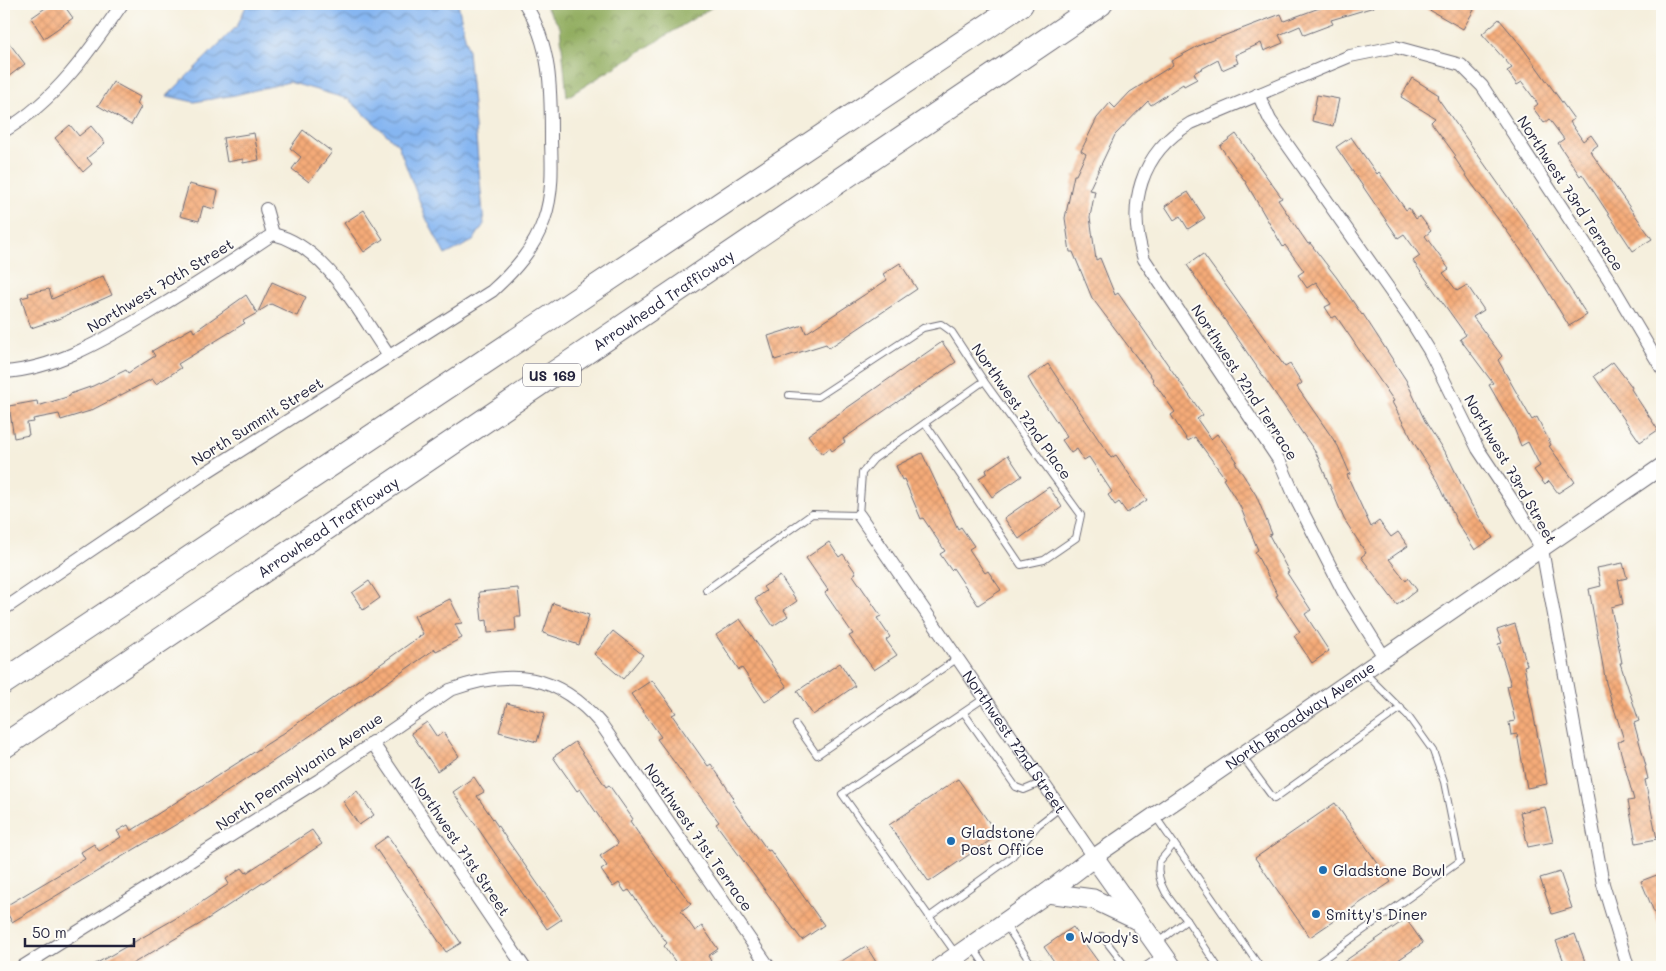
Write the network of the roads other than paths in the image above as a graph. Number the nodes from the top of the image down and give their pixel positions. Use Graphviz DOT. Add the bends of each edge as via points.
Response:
graph roads {
  1 [pos="122,4"];
  2 [pos="525,4"];
  3 [pos="1021,4"];
  4 [pos="1100,4"];
  5 [pos="1258,94"];
  6 [pos="4,131"];
  7 [pos="266,210"];
  8 [pos="272,234"];
  9 [pos="389,356"];
  10 [pos="1662,369"];
  11 [pos="4,372"];
  12 [pos="984,381"];
  13 [pos="788,395"];
  14 [pos="925,423"];
  15 [pos="1662,466"];
  16 [pos="859,515"];
  17 [pos="1542,550"];
  18 [pos="706,590"];
  19 [pos="4,609"];
  20 [pos="1384,657"];
  21 [pos="958,658"];
  22 [pos="1363,672"];
  23 [pos="4,682"];
  24 [pos="986,698"];
  25 [pos="1401,708"];
  26 [pos="964,712"];
  27 [pos="601,724"];
  28 [pos="796,725"];
  29 [pos="372,742"];
  30 [pos="4,746"];
  31 [pos="1242,756"];
  32 [pos="1043,782"];
  33 [pos="1061,807"];
  34 [pos="1155,816"];
  35 [pos="1174,844"];
  36 [pos="1094,857"];
  37 [pos="1047,893"];
  38 [pos="929,917"];
  39 [pos="1187,920"];
  40 [pos="1140,922"];
  41 [pos="1004,923"];
  42 [pos="1102,936"];
  43 [pos="964,951"];
  44 [pos="1164,955"];
  45 [pos="1030,962"];
  46 [pos="22,967"];
  47 [pos="524,967"];
  48 [pos="769,967"];
  49 [pos="940,967"];
  50 [pos="986,967"];
  51 [pos="1023,967"];
  52 [pos="1046,967"];
  53 [pos="1126,967"];
  54 [pos="1144,967"];
  55 [pos="1218,967"];
  56 [pos="1260,967"];
  57 [pos="1312,967"];
  58 [pos="1628,967"];
  1 -- 6 [label="street" via="74,71 44,101"];
  2 -- 9 [label="street, North Summit Street" via="543,42 550,78 552,190 544,221 524,258 509,276"];
  3 -- 23 [label="highway"];
  4 -- 30 [label="highway, Arrowhead Trafficway / US 169"];
  5 -- 10 [label="street, Northwest 73rd Terrace" via="1350,56 1395,46 1461,65 1482,86 1608,278"];
  5 -- 17 [label="street, Northwest 73rd Street" via="1270,120 1408,316 1429,350 1478,449"];
  5 -- 20 [label="street, Northwest 72nd Terrace" via="1191,123 1168,139 1147,169 1136,201 1136,223 1144,259 1280,462 1343,591"];
  7 -- 8 [label="street"];
  8 -- 9 [label="street" via="285,236 304,247 329,270"];
  8 -- 11 [label="street, Northwest 70th Street" via="202,282 101,342 35,367"];
  9 -- 19 [label="street, North Summit Street" via="205,473"];
  12 -- 13 [label="lane, Northwest 72nd Place" via="952,332 941,324 923,328 818,397"];
  12 -- 14 [label="lane"];
  12 -- 14 [label="lane, Northwest 72nd Place" via="1080,515 1076,538 1044,560 1021,565"];
  14 -- 16 [label="lane" via="874,459 862,473"];
  15 -- 17 [label="street, North Broadway Avenue"];
  16 -- 18 [label="lane" via="812,514"];
  16 -- 21 [label="street, Northwest 72nd Street"];
  17 -- 20 [label="street, North Broadway Avenue"];
  17 -- 58 [label="street, Northwest 73rd Street" via="1603,884"];
  20 -- 22 [label="street, North Broadway Avenue"];
  21 -- 24 [label="street, Northwest 72nd Street"];
  21 -- 28 [label="lane" via="817,755"];
  22 -- 25 [label="lane"];
  22 -- 31 [label="street, North Broadway Avenue"];
  24 -- 26 [label="lane"];
  24 -- 32 [label="street, Northwest 72nd Street"];
  25 -- 31 [label="lane" via="1274,799"];
  25 -- 57 [label="lane" via="1433,751 1444,782 1460,861"];
  26 -- 32 [label="lane" via="1016,787 1024,790"];
  26 -- 38 [label="lane" via="842,794"];
  27 -- 29 [label="street, North Pennsylvania Avenue" via="574,697 549,684 523,677 494,678 450,690"];
  27 -- 48 [label="street, Northwest 71st Terrace"];
  29 -- 46 [label="street, North Pennsylvania Avenue" via="319,780"];
  29 -- 47 [label="street, Northwest 71st Street"];
  31 -- 34 [label="street, North Broadway Avenue"];
  32 -- 33 [label="street, Northwest 72nd Street"];
  33 -- 36 [label="street, Northwest 72nd Street"];
  33 -- 38 [label="lane" via="1038,825 1011,858"];
  34 -- 35 [label="lane"];
  34 -- 36 [label="street, North Broadway Avenue"];
  35 -- 39 [label="lane" via="1159,862 1159,881"];
  35 -- 56 [label="lane"];
  36 -- 37 [label="main road, North Broadway Avenue"];
  36 -- 40 [label="main road, Northwest 72nd Street"];
  37 -- 40 [label="main road" via="1093,898"];
  37 -- 41 [label="main road, North Broadway Avenue"];
  38 -- 43 [label="lane"];
  39 -- 44 [label="lane"];
  39 -- 55 [label="lane"];
  40 -- 44 [label="main road, Northwest 72nd Street"];
  41 -- 43 [label="main road, North Broadway Avenue"];
  41 -- 45 [label="lane"];
  42 -- 53 [label="lane"];
  43 -- 49 [label="main road, North Broadway Avenue"];
  43 -- 50 [label="lane"];
  44 -- 54 [label="lane"];
  45 -- 51 [label="lane"];
  45 -- 52 [label="lane"];
}
